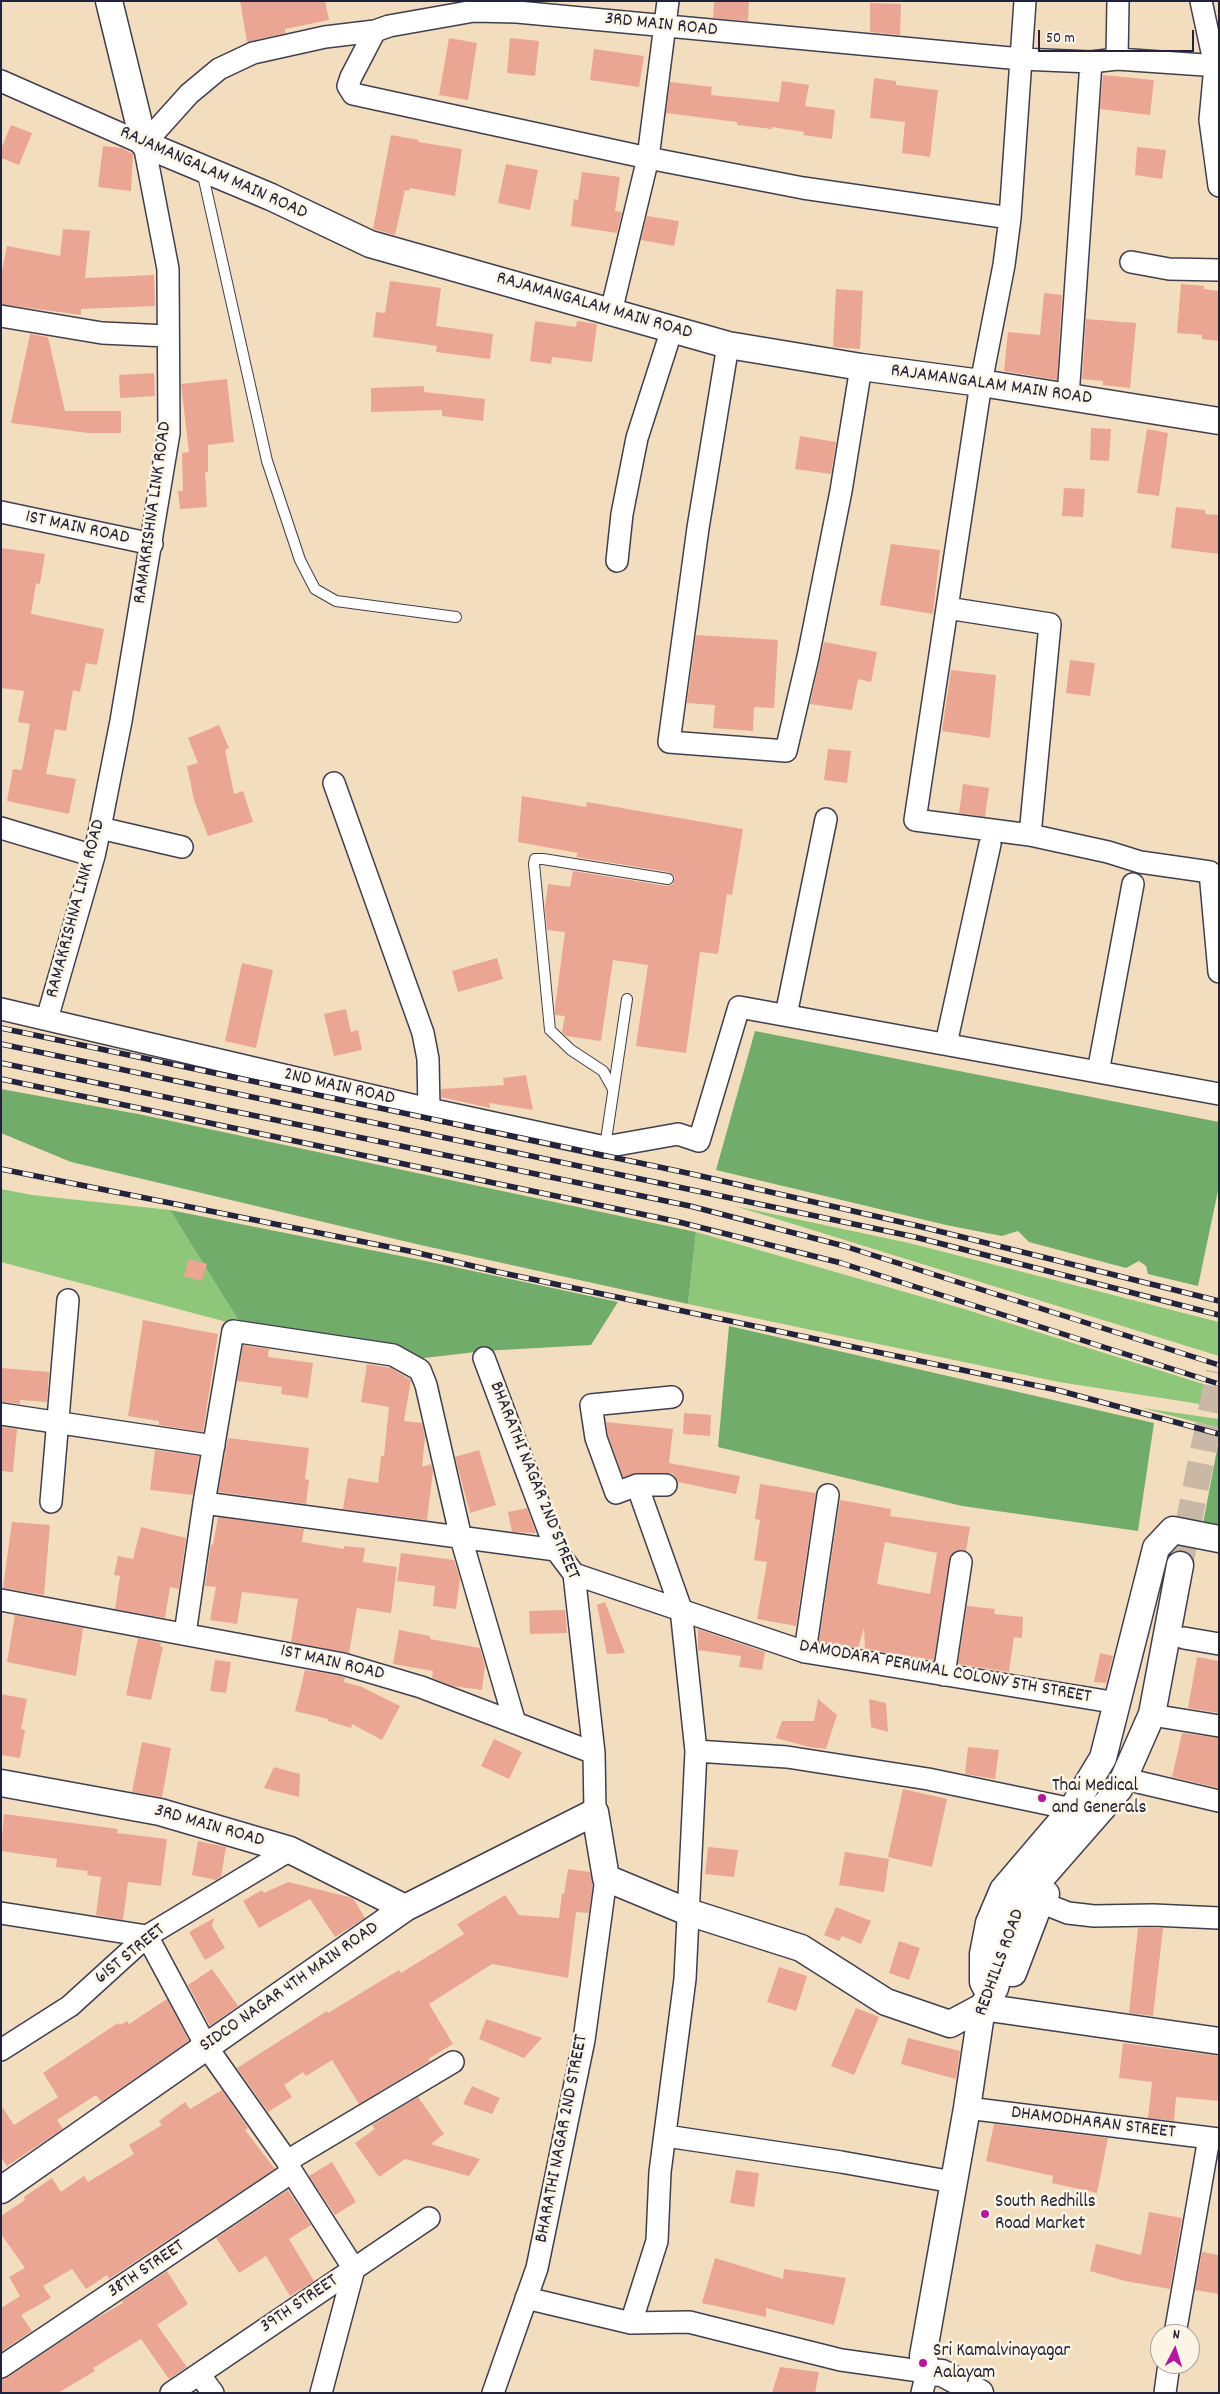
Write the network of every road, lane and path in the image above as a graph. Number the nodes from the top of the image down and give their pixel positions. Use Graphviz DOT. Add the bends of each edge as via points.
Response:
graph roads {
  1 [pos="109,1"];
  2 [pos="668,1"];
  3 [pos="1025,1"];
  4 [pos="1118,1"];
  5 [pos="1201,1"];
  6 [pos="666,26"];
  7 [pos="375,31"];
  8 [pos="1021,59"];
  9 [pos="1117,59"];
  10 [pos="1091,62"];
  11 [pos="1217,66"];
  12 [pos="1,81"];
  13 [pos="144,144"];
  14 [pos="648,158"];
  15 [pos="202,168"];
  16 [pos="1219,186"];
  17 [pos="1010,218"];
  18 [pos="1131,262"];
  19 [pos="1219,270"];
  20 [pos="611,312"];
  21 [pos="1,316"];
  22 [pos="672,329"];
  23 [pos="168,336"];
  24 [pos="728,345"];
  25 [pos="860,367"];
  26 [pos="981,383"];
  27 [pos="1068,397"];
  28 [pos="1219,421"];
  29 [pos="1,512"];
  30 [pos="152,544"];
  31 [pos="617,561"];
  32 [pos="947,608"];
  33 [pos="456,616"];
  34 [pos="334,783"];
  35 [pos="826,819"];
  36 [pos="1,828"];
  37 [pos="100,828"];
  38 [pos="1030,835"];
  39 [pos="990,844"];
  40 [pos="182,846"];
  41 [pos="94,856"];
  42 [pos="668,879"];
  43 [pos="1133,884"];
  44 [pos="1219,972"];
  45 [pos="627,998"];
  46 [pos="1,1009"];
  47 [pos="786,1015"];
  48 [pos="47,1019"];
  49 [pos="946,1044"];
  50 [pos="1098,1072"];
  51 [pos="613,1089"];
  52 [pos="1219,1094"];
  53 [pos="429,1109"];
  54 [pos="605,1147"];
  55 [pos="68,1300"];
  56 [pos="484,1358"];
  57 [pos="672,1397"];
  58 [pos="1,1414"];
  59 [pos="58,1422"];
  60 [pos="214,1446"];
  61 [pos="666,1485"];
  62 [pos="637,1486"];
  63 [pos="828,1495"];
  64 [pos="50,1502"];
  65 [pos="204,1503"];
  66 [pos="1210,1537"];
  67 [pos="461,1538"];
  68 [pos="556,1550"];
  69 [pos="961,1562"];
  70 [pos="1180,1565"];
  71 [pos="574,1574"];
  72 [pos="1,1600"];
  73 [pos="681,1609"];
  74 [pos="185,1634"];
  75 [pos="1184,1638"];
  76 [pos="1219,1644"];
  77 [pos="805,1652"];
  78 [pos="944,1674"];
  79 [pos="1118,1703"];
  80 [pos="1164,1717"];
  81 [pos="515,1723"];
  82 [pos="1219,1726"];
  83 [pos="696,1751"];
  84 [pos="594,1753"];
  85 [pos="1138,1782"];
  86 [pos="1,1783"];
  87 [pos="1219,1801"];
  88 [pos="1072,1809"];
  89 [pos="595,1812"];
  90 [pos="290,1850"];
  91 [pos="606,1878"];
  92 [pos="1040,1902"];
  93 [pos="405,1908"];
  94 [pos="688,1912"];
  95 [pos="1,1913"];
  96 [pos="1219,1918"];
  97 [pos="147,1936"];
  98 [pos="989,1997"];
  99 [pos="1219,2042"];
  100 [pos="206,2046"];
  101 [pos="1,2050"];
  102 [pos="453,2062"];
  103 [pos="967,2108"];
  104 [pos="666,2136"];
  105 [pos="1214,2139"];
  106 [pos="290,2166"];
  107 [pos="953,2182"];
  108 [pos="1,2190"];
  109 [pos="429,2218"];
  110 [pos="354,2269"];
  111 [pos="526,2298"];
  112 [pos="631,2324"];
  113 [pos="1177,2324"];
  114 [pos="1,2367"];
  115 [pos="200,2374"];
  116 [pos="1168,2374"];
  117 [pos="924,2382"];
  118 [pos="171,2393"];
  119 [pos="213,2393"];
  120 [pos="321,2393"];
  121 [pos="493,2393"];
  122 [pos="980,2393"];
  123 [pos="1164,2393"];
  1 -- 13 [label="street, RAMAKRISHNA LINK ROAD"];
  2 -- 6 [label="street"];
  3 -- 8 [label="street"];
  4 -- 9 [label="street"];
  5 -- 11 [label="street"];
  6 -- 7 [label="street, 3RD MAIN ROAD" via="474,11"];
  6 -- 8 [label="street, 3RD MAIN ROAD"];
  6 -- 14 [label="street"];
  7 -- 13 [label="street, 3RD MAIN ROAD" via="325,37 253,53 219,69 189,94"];
  7 -- 14 [label="street" via="350,77 348,86 353,94"];
  8 -- 10 [label="street, 3RD MAIN ROAD"];
  8 -- 17 [label="street"];
  9 -- 10 [label="street, 3RD MAIN ROAD"];
  9 -- 11 [label="street, 3RD MAIN ROAD"];
  10 -- 27 [label="street"];
  11 -- 16 [label="street" via="1210,120"];
  12 -- 13 [label="street, RAJAMANGALAM MAIN ROAD"];
  13 -- 15 [label="street, RAJAMANGALAM MAIN ROAD"];
  13 -- 23 [label="street, RAMAKRISHNA LINK ROAD" via="168,269"];
  14 -- 17 [label="street" via="803,188"];
  14 -- 20 [label="street"];
  15 -- 20 [label="street, RAJAMANGALAM MAIN ROAD" via="370,244"];
  15 -- 33 [label="lane" via="267,461 300,560 315,589 336,601"];
  17 -- 26 [label="street"];
  18 -- 19 [label="street" via="1169,269"];
  20 -- 22 [label="street, RAJAMANGALAM MAIN ROAD"];
  21 -- 23 [label="street" via="102,333"];
  22 -- 24 [label="street, RAJAMANGALAM MAIN ROAD"];
  22 -- 31 [label="street" via="637,438 622,514"];
  23 -- 30 [label="street, RAMAKRISHNA LINK ROAD" via="169,433"];
  24 -- 25 [label="street, RAJAMANGALAM MAIN ROAD"];
  24 -- 25 [label="street" via="698,528 669,742 786,751 839,501"];
  25 -- 26 [label="street, RAJAMANGALAM MAIN ROAD"];
  26 -- 27 [label="street, RAJAMANGALAM MAIN ROAD"];
  26 -- 32 [label="street"];
  27 -- 28 [label="street, RAJAMANGALAM MAIN ROAD"];
  29 -- 30 [label="street, 1ST MAIN ROAD"];
  30 -- 37 [label="street, RAMAKRISHNA LINK ROAD"];
  32 -- 38 [label="street" via="1050,624"];
  32 -- 38 [label="street" via="915,820"];
  34 -- 53 [label="street" via="423,1033 428,1059"];
  35 -- 47 [label="street"];
  36 -- 41 [label="street"];
  37 -- 40 [label="street"];
  37 -- 41 [label="street, RAMAKRISHNA LINK ROAD"];
  38 -- 44 [label="street" via="1140,862 1210,872"];
  39 -- 49 [label="street"];
  41 -- 48 [label="street, RAMAKRISHNA LINK ROAD"];
  42 -- 51 [label="lane" via="535,859 550,1030 570,1050 603,1071"];
  43 -- 50 [label="street"];
  45 -- 51 [label="lane"];
  46 -- 48 [label="street, 2ND MAIN ROAD"];
  47 -- 49 [label="street"];
  47 -- 54 [label="street, 2ND MAIN ROAD" via="739,1007 699,1141 678,1134"];
  48 -- 53 [label="street, 2ND MAIN ROAD"];
  49 -- 50 [label="street"];
  50 -- 52 [label="street"];
  51 -- 54 [label="lane"];
  53 -- 54 [label="street, 2ND MAIN ROAD"];
  55 -- 59 [label="street"];
  56 -- 68 [label="street, BHARATHI NAGAR 2ND STREET"];
  57 -- 62 [label="street" via="591,1405 596,1438 616,1493"];
  58 -- 59 [label="street"];
  59 -- 60 [label="street"];
  59 -- 64 [label="street"];
  60 -- 65 [label="street"];
  60 -- 67 [label="street" via="233,1331 393,1355 420,1370 426,1385"];
  61 -- 62 [label="street"];
  62 -- 73 [label="street"];
  63 -- 77 [label="street"];
  65 -- 67 [label="street"];
  65 -- 74 [label="street"];
  66 -- 75 [label="street"];
  66 -- 79 [label="street" via="1173,1530 1156,1548"];
  67 -- 68 [label="street"];
  67 -- 81 [label="street"];
  68 -- 71 [label="street, BHARATHI NAGAR 2ND STREET"];
  69 -- 78 [label="street"];
  70 -- 98 [label="street, REDHILLS ROAD" via="1166,1647 1148,1722 1118,1789 1028,1893 1011,1925"];
  71 -- 73 [label="street, DAMODARA PERUMAL COLONY 5TH STREET"];
  71 -- 84 [label="street, BHARATHI NAGAR 2ND STREET"];
  72 -- 74 [label="street, 1ST MAIN ROAD"];
  73 -- 77 [label="street, DAMODARA PERUMAL COLONY 5TH STREET"];
  73 -- 83 [label="street"];
  74 -- 81 [label="street, 1ST MAIN ROAD" via="342,1664 421,1687"];
  75 -- 76 [label="street"];
  75 -- 80 [label="street"];
  77 -- 78 [label="street, DAMODARA PERUMAL COLONY 5TH STREET"];
  78 -- 79 [label="street, DAMODARA PERUMAL COLONY 5TH STREET"];
  79 -- 88 [label="street" via="1103,1758"];
  80 -- 82 [label="street"];
  80 -- 85 [label="street"];
  81 -- 84 [label="street, 1ST MAIN ROAD"];
  83 -- 88 [label="street" via="787,1757 928,1779"];
  83 -- 94 [label="street"];
  84 -- 89 [label="street"];
  85 -- 87 [label="street"];
  85 -- 92 [label="street"];
  86 -- 90 [label="street, 3RD MAIN ROAD" via="160,1812"];
  88 -- 98 [label="street" via="1003,1890 988,1923 983,1982"];
  89 -- 91 [label="street"];
  89 -- 93 [label="street, SIDCO NAGAR 4TH MAIN ROAD"];
  90 -- 93 [label="street, 3RD MAIN ROAD"];
  90 -- 97 [label="street, 61ST STREET"];
  91 -- 94 [label="street"];
  91 -- 111 [label="street, BHARATHI NAGAR 2ND STREET" via="584,2040 537,2268"];
  92 -- 96 [label="street" via="1068,1913 1094,1916"];
  92 -- 98 [label="street" via="1012,1974"];
  93 -- 100 [label="street, SIDCO NAGAR 4TH MAIN ROAD"];
  94 -- 98 [label="street" via="800,1948 886,2002 950,2024"];
  94 -- 104 [label="street" via="685,1980"];
  95 -- 97 [label="street"];
  97 -- 100 [label="street"];
  97 -- 101 [label="street, 61ST STREET" via="70,2006"];
  98 -- 99 [label="street"];
  98 -- 103 [label="street, REDHILLS ROAD"];
  100 -- 106 [label="street"];
  100 -- 108 [label="street, SIDCO NAGAR 4TH MAIN ROAD"];
  102 -- 106 [label="street, 38TH STREET"];
  103 -- 105 [label="street, DHAMODHARAN STREET"];
  103 -- 107 [label="street, REDHILLS ROAD"];
  104 -- 107 [label="street"];
  104 -- 112 [label="street" via="660,2172 657,2241"];
  105 -- 113 [label="street"];
  106 -- 110 [label="street"];
  106 -- 114 [label="street, 38TH STREET"];
  107 -- 117 [label="street, REDHILLS ROAD" via="923,2356"];
  109 -- 110 [label="street, 39TH STREET"];
  110 -- 115 [label="street, 39TH STREET"];
  110 -- 120 [label="street"];
  111 -- 112 [label="street"];
  111 -- 121 [label="street, BHARATHI NAGAR 2ND STREET"];
  112 -- 117 [label="street" via="689,2322"];
  115 -- 118 [label="street, 39TH STREET"];
  115 -- 119 [label="street"];
  116 -- 123 [label="street"];
  117 -- 122 [label="street" via="942,2373"];
}
